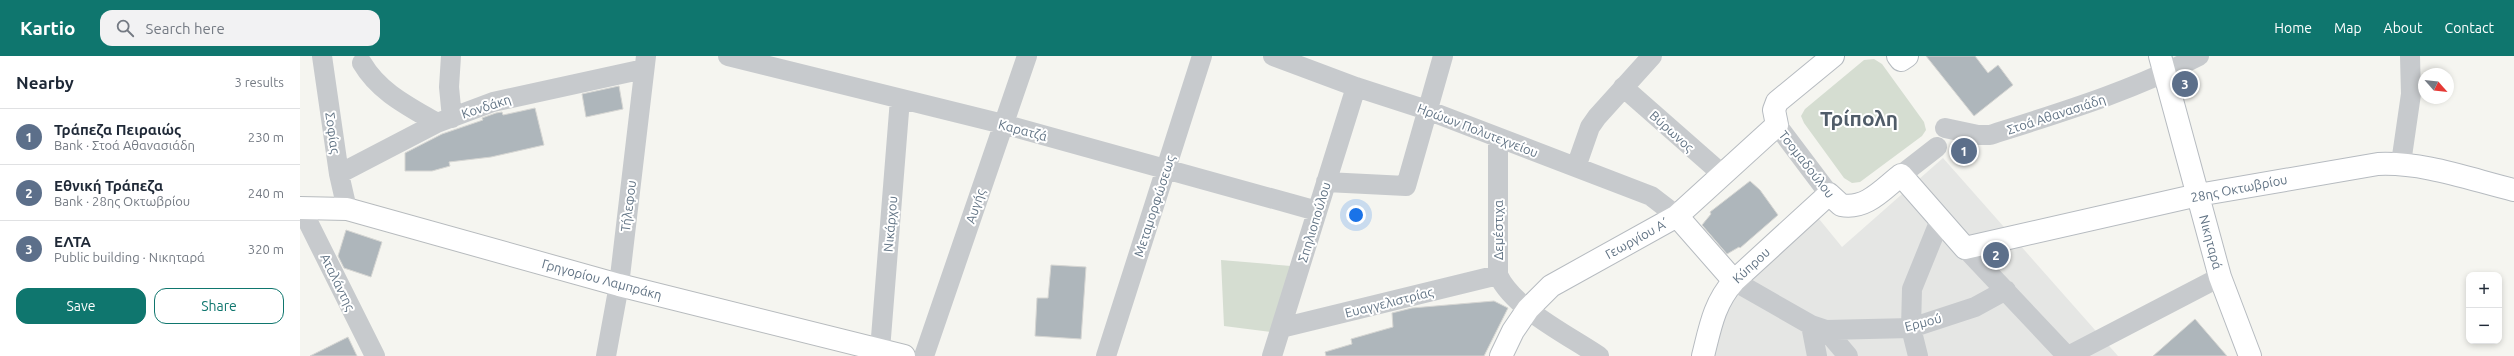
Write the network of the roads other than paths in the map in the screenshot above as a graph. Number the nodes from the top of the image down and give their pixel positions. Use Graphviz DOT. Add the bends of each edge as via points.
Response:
graph roads {
  1 [pos="322,56"];
  2 [pos="451,56"];
  3 [pos="728,56"];
  4 [pos="1027,56"];
  5 [pos="1202,56"];
  6 [pos="1273,56"];
  7 [pos="1443,56"];
  8 [pos="1652,56"];
  9 [pos="2199,56"];
  10 [pos="2410,56"];
  11 [pos="1825,58"];
  12 [pos="362,63"];
  13 [pos="645,63"];
  14 [pos="2162,65"];
  15 [pos="1356,87"];
  16 [pos="1622,87"];
  17 [pos="900,99"];
  18 [pos="1427,110"];
  19 [pos="444,120"];
  20 [pos="1003,124"];
  21 [pos="1777,125"];
  22 [pos="1945,128"];
  23 [pos="1498,139"];
  24 [pos="1937,147"];
  25 [pos="2401,163"];
  26 [pos="1576,167"];
  27 [pos="1165,170"];
  28 [pos="339,174"];
  29 [pos="1722,174"];
  30 [pos="1902,175"];
  31 [pos="1326,182"];
  32 [pos="2514,190"];
  33 [pos="1829,194"];
  34 [pos="2198,195"];
  35 [pos="300,208"];
  36 [pos="347,209"];
  37 [pos="1317,211"];
  38 [pos="1677,216"];
  39 [pos="1940,220"];
  40 [pos="1965,248"];
  41 [pos="1498,275"];
  42 [pos="2220,277"];
  43 [pos="1734,281"];
  44 [pos="619,285"];
  45 [pos="2006,290"];
  46 [pos="1528,309"];
  47 [pos="1819,327"];
  48 [pos="1281,328"];
  49 [pos="1911,328"];
  50 [pos="880,350"];
  51 [pos="374,356"];
  52 [pos="606,356"];
  53 [pos="904,356"];
  54 [pos="924,356"];
  55 [pos="1106,356"];
  56 [pos="1272,356"];
  57 [pos="1501,356"];
  58 [pos="1599,356"];
  59 [pos="1703,356"];
  60 [pos="1817,356"];
  61 [pos="1848,356"];
  62 [pos="1918,356"];
  63 [pos="2067,356"];
  64 [pos="2250,356"];
  1 -- 28 [label="street, Σοφίας"];
  2 -- 19 [label="street"];
  3 -- 17 [label="street, Καρατζά"];
  4 -- 20 [label="street, Αυγής"];
  5 -- 27 [label="street, Μεταμορφώσεως"];
  6 -- 15 [label="street, Ηρώων Πολυτεχνείου"];
  7 -- 18 [label="street"];
  8 -- 16 [label="street"];
  9 -- 14 [label="street, Στοά Αθανασιάδη"];
  10 -- 25 [label="street" via="2411,94"];
  11 -- 21 [label="main road, Τσομαδούλου" via="1776,102 1774,110"];
  12 -- 19 [label="street" via="384,90"];
  13 -- 19 [label="street, Κονδάκη" via="493,102"];
  13 -- 44 [label="street, Τήλεφου"];
  14 -- 22 [label="street, Στοά Αθανασιάδη" via="2118,94 1990,135"];
  14 -- 34 [label="main road, Νικηταρά"];
  15 -- 18 [label="street, Ηρώων Πολυτεχνείου"];
  15 -- 31 [label="street, Σπηλιοπούλου"];
  16 -- 26 [label="street" via="1590,127"];
  16 -- 29 [label="street, Βύρωνος"];
  17 -- 20 [label="street, Καρατζά"];
  17 -- 50 [label="street, Νικάρχου"];
  18 -- 23 [label="street, Ηρώων Πολυτεχνείου"];
  18 -- 31 [label="street" via="1406,186"];
  19 -- 28 [label="street, Κονδάκη"];
  20 -- 27 [label="street, Καρατζά"];
  20 -- 54 [label="street, Αυγής"];
  21 -- 29 [label="main road, Γεωργίου Α΄"];
  21 -- 33 [label="street, Τσομαδούλου"];
  23 -- 26 [label="street, Ηρώων Πολυτεχνείου"];
  23 -- 41 [label="street, Δεμέστιχα"];
  24 -- 30 [label="street, Τσομαδούλου"];
  25 -- 32 [label="main road, 28ης Οκτωβρίου"];
  25 -- 34 [label="main road, 28ης Οκτωβρίου" via="2343,169"];
  26 -- 38 [label="street, Ηρώων Πολυτεχνείου" via="1651,196"];
  27 -- 37 [label="street, Καρατζά"];
  27 -- 55 [label="street, Μεταμορφώσεως"];
  28 -- 36 [label="street, Σοφίας"];
  29 -- 38 [label="main road, Γεωργίου Α΄"];
  30 -- 33 [label="main road, Τσομαδούλου" via="1865,203 1857,206 1841,205"];
  30 -- 39 [label="main road"];
  31 -- 37 [label="street, Σπηλιοπούλου"];
  33 -- 43 [label="main road, Κύπρου"];
  34 -- 40 [label="main road, 28ης Οκτωβρίου"];
  34 -- 42 [label="main road, Νικηταρά"];
  35 -- 36 [label="main road, Γρηγορίου Λαμπράκη"];
  35 -- 51 [label="street, Αταλάντης"];
  36 -- 44 [label="main road, Γρηγορίου Λαμπράκη"];
  37 -- 48 [label="street, Σπηλιοπούλου"];
  38 -- 43 [label="main road"];
  38 -- 46 [label="main road, Γεωργίου Α΄" via="1551,286"];
  39 -- 40 [label="main road"];
  39 -- 49 [label="street" via="1912,289"];
  40 -- 45 [label="street"];
  41 -- 46 [label="street, Δεμέστιχα" via="1506,289"];
  41 -- 48 [label="street, Ευαγγελιστρίας"];
  42 -- 63 [label="street"];
  42 -- 64 [label="main road, Νικηταρά"];
  43 -- 47 [label="street"];
  43 -- 59 [label="main road, Κύπρου" via="1722,293 1714,309"];
  44 -- 50 [label="main road, Γρηγορίου Λαμπράκη"];
  44 -- 52 [label="street, Τήλεφου"];
  45 -- 49 [label="street, Ερμού" via="1975,307"];
  45 -- 63 [label="street"];
  46 -- 57 [label="main road, Γεωργίου Α΄" via="1513,331"];
  46 -- 58 [label="street, Δεμέστιχα"];
  47 -- 49 [label="street, Ερμού"];
  47 -- 60 [label="street"];
  47 -- 61 [label="street"];
  48 -- 56 [label="street, Σπηλιοπούλου"];
  49 -- 62 [label="street"];
  50 -- 53 [label="main road, Γρηγορίου Λαμπράκη"];
}
